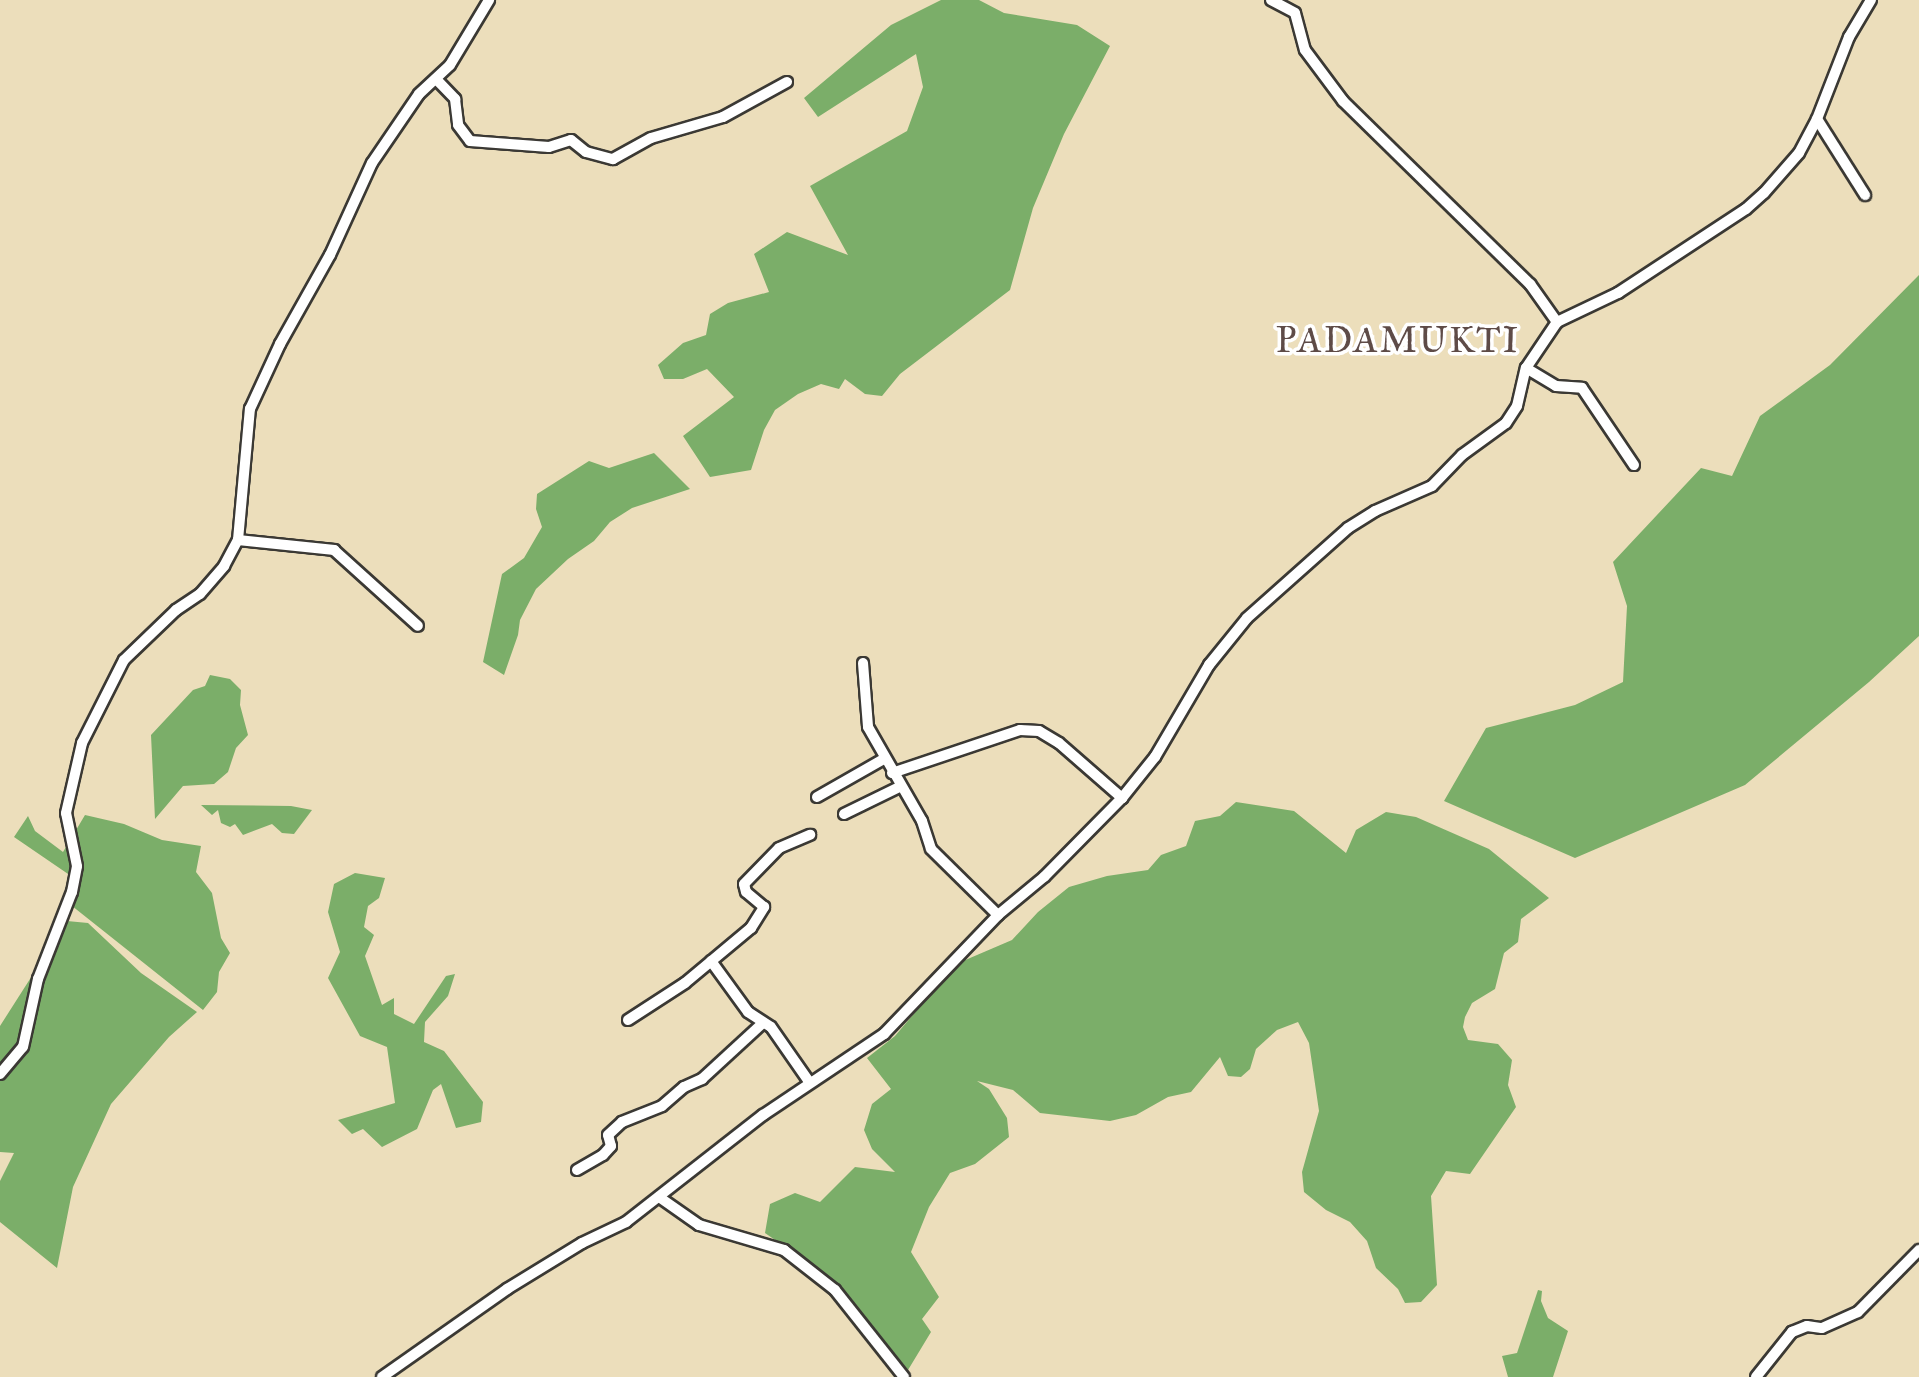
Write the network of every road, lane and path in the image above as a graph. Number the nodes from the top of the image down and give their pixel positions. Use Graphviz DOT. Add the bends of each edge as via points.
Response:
graph roads {
  1 [pos="489,0"];
  2 [pos="1271,0"];
  3 [pos="1871,0"];
  4 [pos="436,79"];
  5 [pos="787,82"];
  6 [pos="1817,119"];
  7 [pos="1865,195"];
  8 [pos="1557,322"];
  9 [pos="1526,368"];
  10 [pos="1634,465"];
  11 [pos="238,540"];
  12 [pos="418,626"];
  13 [pos="863,663"];
  14 [pos="884,759"];
  15 [pos="892,773"];
  16 [pos="899,787"];
  17 [pos="817,797"];
  18 [pos="1122,798"];
  19 [pos="844,814"];
  20 [pos="810,835"];
  21 [pos="998,915"];
  22 [pos="711,961"];
  23 [pos="628,1020"];
  24 [pos="763,1023"];
  25 [pos="0,1074"];
  26 [pos="810,1083"];
  27 [pos="577,1170"];
  28 [pos="659,1197"];
  29 [pos="1919,1250"];
  30 [pos="382,1377"];
  31 [pos="904,1377"];
  32 [pos="1756,1377"];
  1 -- 4 [label="street"];
  2 -- 8 [label="street" via="1295,13 1305,50 1343,101 1530,284"];
  3 -- 6 [label="street" via="1849,37"];
  4 -- 5 [label="street" via="455,99 458,125 470,141 549,147 571,140 591,154 613,159 651,138 723,117"];
  4 -- 11 [label="street" via="409,107 372,163 250,409"];
  6 -- 7 [label="street"];
  6 -- 8 [label="street" via="1791,164 1746,209 1618,293"];
  8 -- 9 [label="street"];
  9 -- 10 [label="street" via="1556,386 1582,388"];
  9 -- 18 [label="street" via="1517,406 1506,423 1462,455 1432,486 1348,528 1247,618 1209,665 1155,757"];
  11 -- 12 [label="street" via="334,550"];
  11 -- 25 [label="street" via="200,594 124,660 82,743 66,813 77,866 72,892 38,979 23,1047"];
  13 -- 14 [label="street" via="867,724"];
  14 -- 15 [label="street"];
  14 -- 17 [label="street"];
  15 -- 16 [label="street"];
  15 -- 18 [label="street" via="1020,730 1039,731"];
  16 -- 19 [label="street"];
  16 -- 21 [label="street" via="922,821 931,849"];
  18 -- 21 [label="street"];
  20 -- 22 [label="street" via="779,848 744,884 763,911"];
  21 -- 26 [label="street" via="884,1034"];
  22 -- 23 [label="street"];
  22 -- 24 [label="street" via="748,1012"];
  24 -- 26 [label="street"];
  24 -- 27 [label="street" via="702,1079 662,1106 622,1122 608,1135 611,1146 603,1155"];
  26 -- 28 [label="street"];
  28 -- 30 [label="street" via="626,1222 507,1289"];
  28 -- 31 [label="street" via="699,1225 784,1250 835,1290"];
  29 -- 32 [label="street" via="1858,1312 1822,1328 1792,1332"];
}
